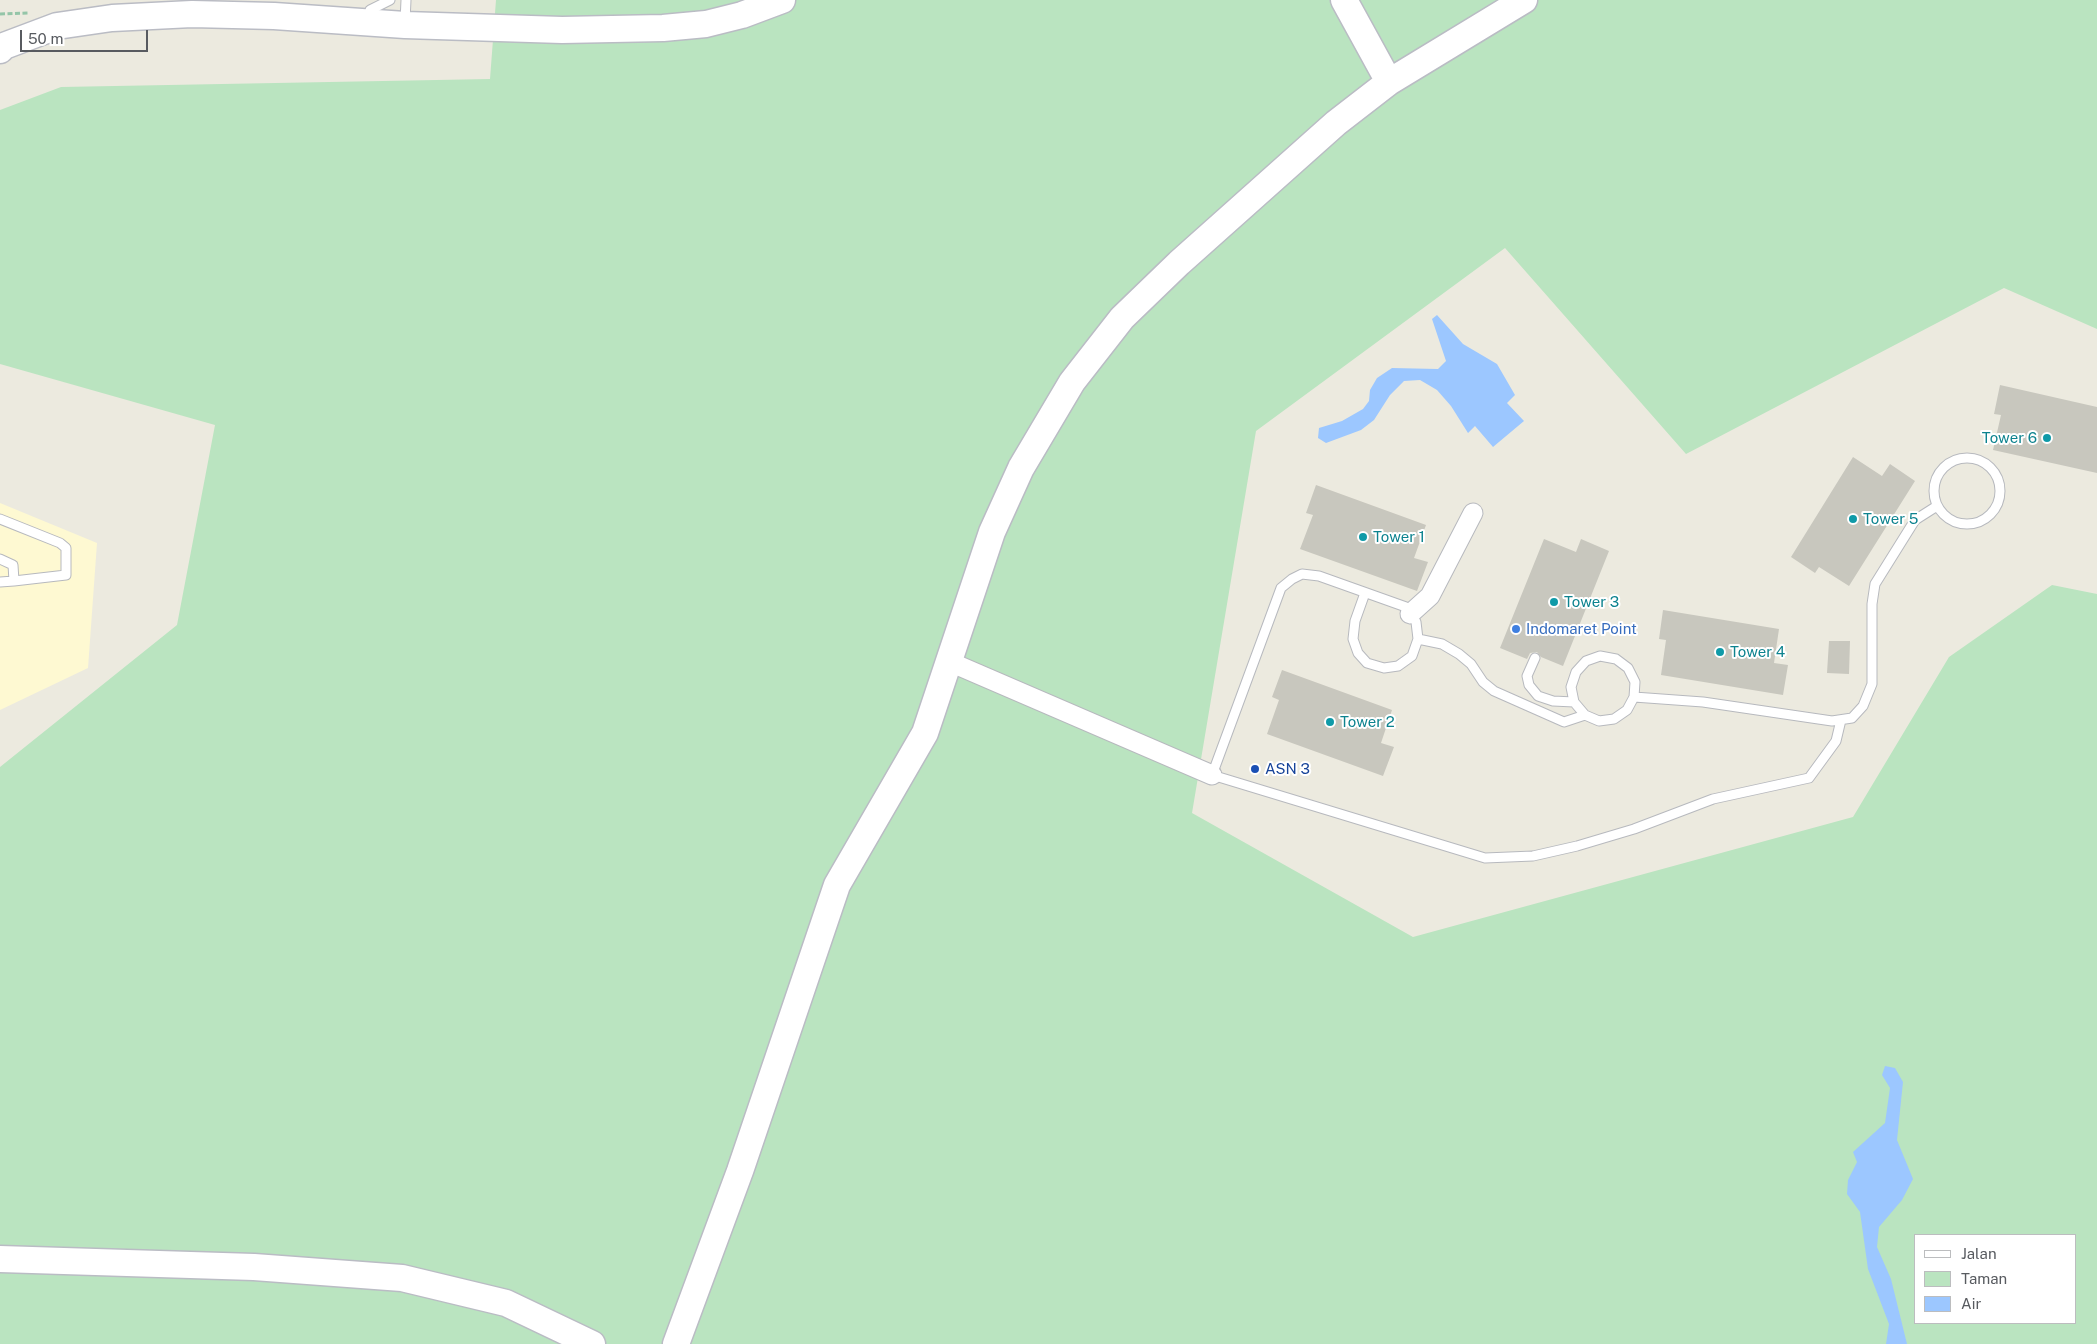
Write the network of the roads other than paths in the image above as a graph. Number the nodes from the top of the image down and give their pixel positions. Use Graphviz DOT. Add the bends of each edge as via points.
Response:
graph roads {
  1 [pos="390,0"];
  2 [pos="782,0"];
  3 [pos="1344,0"];
  4 [pos="1524,0"];
  5 [pos="405,12"];
  6 [pos="369,23"];
  7 [pos="0,50"];
  8 [pos="1389,82"];
  9 [pos="1937,506"];
  10 [pos="1473,513"];
  11 [pos="0,519"];
  12 [pos="0,559"];
  13 [pos="14,581"];
  14 [pos="0,582"];
  15 [pos="1366,593"];
  16 [pos="1410,614"];
  17 [pos="1418,639"];
  18 [pos="1535,658"];
  19 [pos="950,662"];
  20 [pos="1634,697"];
  21 [pos="1574,702"];
  22 [pos="1585,715"];
  23 [pos="1841,720"];
  24 [pos="1212,774"];
  25 [pos="0,1259"];
  26 [pos="592,1344"];
  27 [pos="676,1344"];
  1 -- 6 [label="lane" via="370,10"];
  2 -- 5 [label="street" via="706,24 663,28 562,30"];
  3 -- 8 [label="street"];
  4 -- 8 [label="street"];
  5 -- 6 [label="street"];
  6 -- 7 [label="street" via="201,14 112,18 57,26"];
  8 -- 19 [label="street" via="1336,123 1179,263 1122,318 1072,382 1021,468 996,524"];
  9 -- 9 [label="lane" via="1934,488 1940,472 1953,461 1970,458 1986,464 1998,477 2001,494 1995,510 1982,522 1965,525 1948,519"];
  9 -- 23 [label="lane" via="1915,520 1875,584 1872,684 1863,706 1852,718"];
  10 -- 16 [label="street" via="1430,596"];
  11 -- 13 [label="lane" via="66,548 66,575"];
  12 -- 13 [label="lane" via="13,565"];
  13 -- 14 [label="lane"];
  15 -- 16 [label="lane" via="1406,607"];
  15 -- 17 [label="lane" via="1355,621 1353,639 1358,653 1367,663 1384,668 1398,666 1412,656"];
  15 -- 24 [label="lane" via="1319,576 1302,574 1281,588"];
  16 -- 17 [label="lane" via="1416,622"];
  17 -- 22 [label="lane" via="1442,644 1459,654 1494,691 1564,722"];
  18 -- 21 [label="lane" via="1527,676 1529,685 1538,696"];
  19 -- 24 [label="street"];
  19 -- 27 [label="street" via="925,733 837,885 740,1170"];
  20 -- 21 [label="lane" via="1634,682 1628,668 1616,659 1600,656 1586,661 1576,672 1571,687"];
  20 -- 22 [label="lane" via="1627,710 1614,719 1599,721"];
  20 -- 23 [label="lane" via="1704,702"];
  21 -- 22 [label="lane"];
  23 -- 24 [label="lane" via="1836,741 1809,778 1713,799 1634,829 1533,856 1485,858"];
  25 -- 26 [label="street" via="254,1267 402,1278 506,1303"];
}
